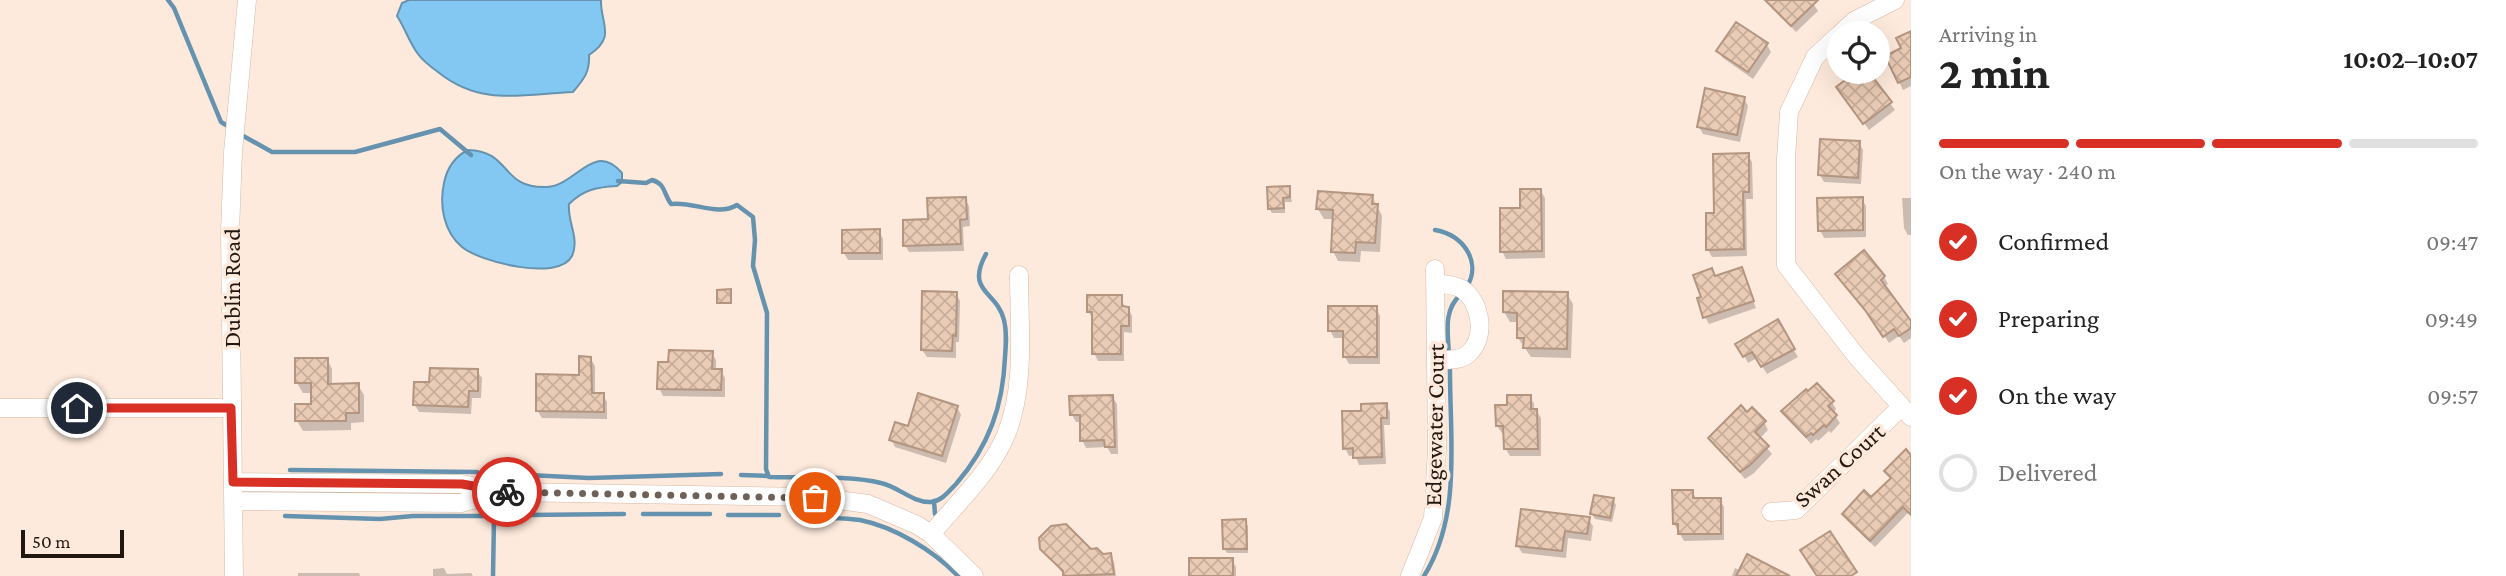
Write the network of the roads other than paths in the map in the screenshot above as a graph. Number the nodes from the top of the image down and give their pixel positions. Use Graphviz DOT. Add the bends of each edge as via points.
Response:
graph roads {
  1 [pos="247,0"];
  2 [pos="1895,0"];
  3 [pos="1854,21"];
  4 [pos="1827,46"];
  5 [pos="1019,275"];
  6 [pos="1445,360"];
  7 [pos="0,408"];
  8 [pos="231,408"];
  9 [pos="1906,412"];
  10 [pos="233,482"];
  11 [pos="502,492"];
  12 [pos="233,501"];
  13 [pos="1771,512"];
  14 [pos="932,534"];
  15 [pos="234,576"];
  16 [pos="974,576"];
  17 [pos="1410,576"];
  1 -- 8 [label="street, Dublin Road" via="230,232"];
  2 -- 3 [label="street"];
  4 -- 9 [label="street" via="1815,57 1789,113 1786,265"];
  5 -- 14 [label="street" via="1018,386 1006,435 985,471"];
  6 -- 6 [label="street, Edgewater Court" via="1435,276 1464,291 1479,314 1477,343 1468,355"];
  6 -- 17 [label="street, Edgewater Court" via="1433,518"];
  7 -- 8 [label="street"];
  8 -- 10 [label="street, Dublin Road"];
  9 -- 13 [label="street, Swan Court" via="1796,510"];
  10 -- 11 [label="street" via="462,484"];
  10 -- 12 [label="street, Dublin Road"];
  11 -- 12 [label="street" via="461,503"];
  11 -- 14 [label="street" via="815,498 868,504"];
  12 -- 15 [label="street, Dublin Road"];
  14 -- 16 [label="street"];
}
